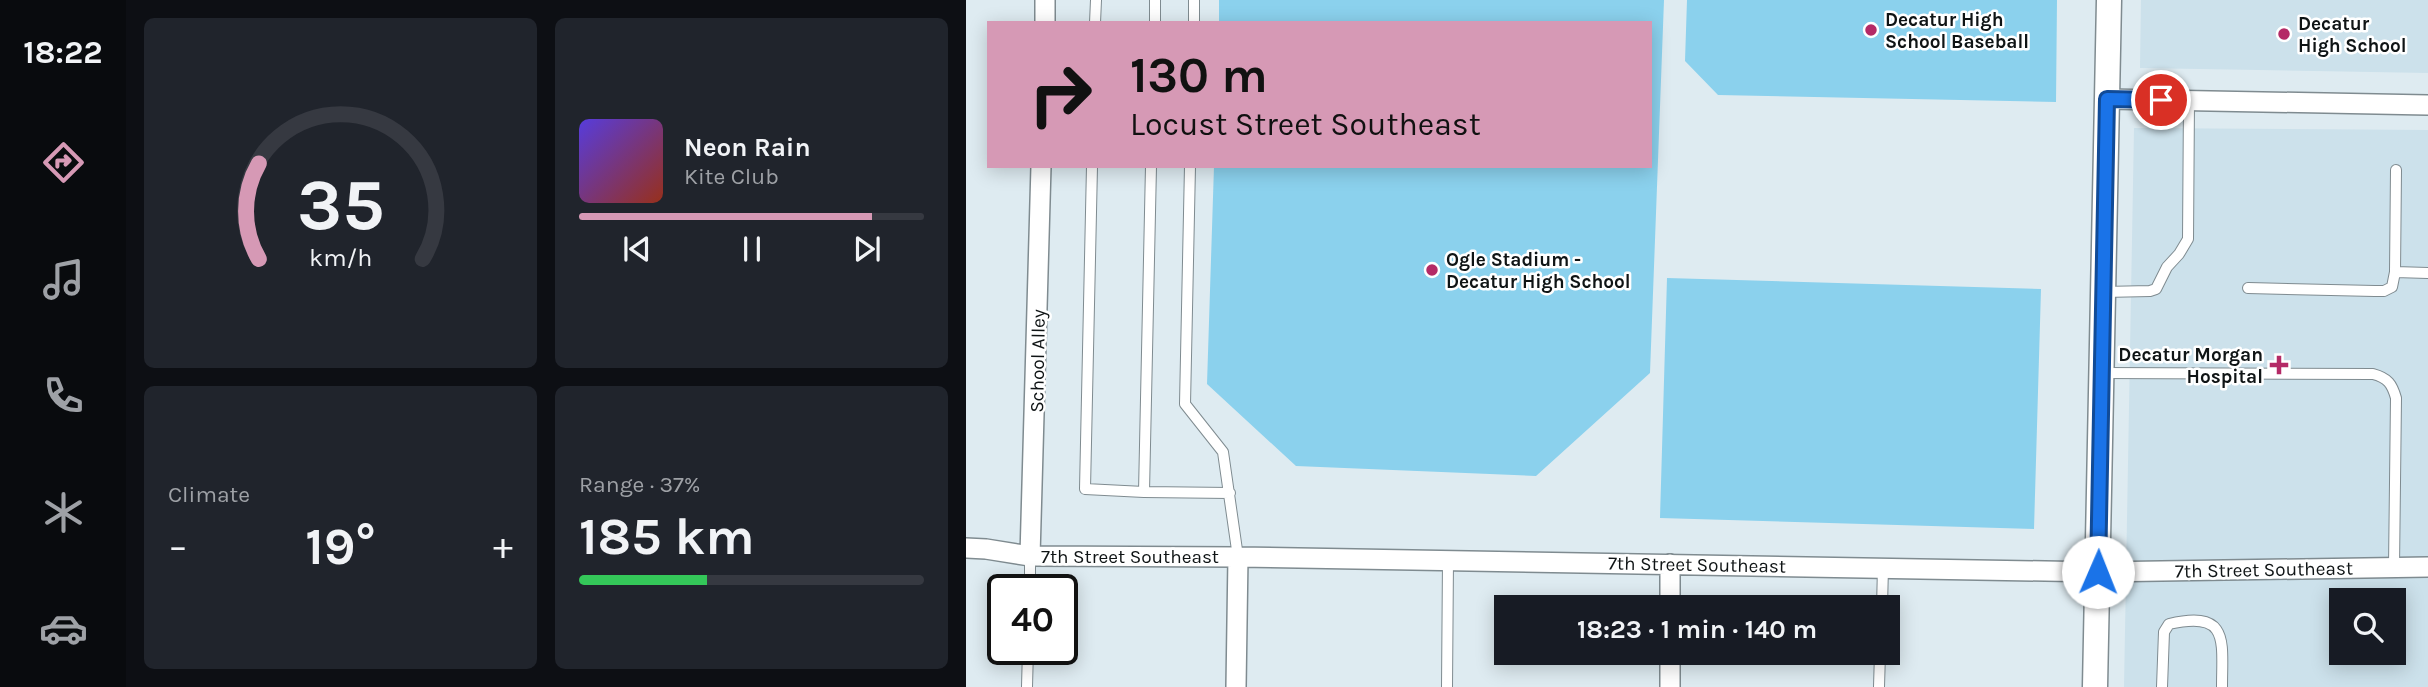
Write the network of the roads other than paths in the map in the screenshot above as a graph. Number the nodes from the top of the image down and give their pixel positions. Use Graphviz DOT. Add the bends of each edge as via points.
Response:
graph roads {
  1 [pos="1045,0"];
  2 [pos="1096,0"];
  3 [pos="1155,0"];
  4 [pos="1194,0"];
  5 [pos="2109,0"];
  6 [pos="1045,21"];
  7 [pos="1095,21"];
  8 [pos="1155,21"];
  9 [pos="1194,21"];
  10 [pos="2107,99"];
  11 [pos="2189,100"];
  12 [pos="2428,105"];
  13 [pos="1041,168"];
  14 [pos="1092,168"];
  15 [pos="1152,168"];
  16 [pos="1190,168"];
  17 [pos="2396,170"];
  18 [pos="2395,272"];
  19 [pos="2428,273"];
  20 [pos="2248,288"];
  21 [pos="2103,292"];
  22 [pos="2102,373"];
  23 [pos="1144,492"];
  24 [pos="1230,493"];
  25 [pos="966,548"];
  26 [pos="1030,556"];
  27 [pos="1238,557"];
  28 [pos="1448,560"];
  29 [pos="1670,564"];
  30 [pos="1883,567"];
  31 [pos="2394,567"];
  32 [pos="2428,567"];
  33 [pos="2098,572"];
  34 [pos="1030,574"];
  35 [pos="1670,595"];
  36 [pos="1882,595"];
  37 [pos="1028,665"];
  38 [pos="1670,665"];
  39 [pos="1880,665"];
  40 [pos="1027,687"];
  41 [pos="1237,687"];
  42 [pos="1447,687"];
  43 [pos="1670,687"];
  44 [pos="1879,687"];
  45 [pos="2095,687"];
  46 [pos="2162,687"];
  47 [pos="2222,687"];
  1 -- 6 [label="street"];
  2 -- 7 [label="lane"];
  3 -- 8 [label="lane"];
  4 -- 9 [label="lane"];
  5 -- 10 [label="street"];
  10 -- 11 [label="street"];
  10 -- 21 [label="street"];
  11 -- 12 [label="street"];
  11 -- 21 [label="lane" via="2188,239 2156,289"];
  13 -- 26 [label="street, School Alley"];
  14 -- 23 [label="lane" via="1085,489"];
  15 -- 23 [label="lane"];
  16 -- 24 [label="lane" via="1185,404 1223,452"];
  17 -- 18 [label="lane"];
  18 -- 19 [label="lane"];
  18 -- 20 [label="lane" via="2392,287 2384,291"];
  21 -- 22 [label="street"];
  22 -- 31 [label="lane" via="2385,377 2396,398"];
  22 -- 33 [label="street"];
  23 -- 24 [label="lane"];
  24 -- 27 [label="lane"];
  25 -- 26 [label="street, 7th Street Southeast"];
  26 -- 27 [label="street, 7th Street Southeast"];
  26 -- 34 [label="lane"];
  27 -- 28 [label="street, 7th Street Southeast"];
  27 -- 41 [label="street"];
  28 -- 29 [label="street, 7th Street Southeast"];
  28 -- 42 [label="lane"];
  29 -- 30 [label="street, 7th Street Southeast"];
  29 -- 35 [label="street"];
  30 -- 33 [label="street, 7th Street Southeast"];
  30 -- 36 [label="lane"];
  31 -- 32 [label="street, 7th Street Southeast"];
  31 -- 33 [label="street, 7th Street Southeast"];
  33 -- 45 [label="street"];
  37 -- 40 [label="lane"];
  38 -- 43 [label="street"];
  39 -- 44 [label="lane"];
  46 -- 47 [label="lane" via="2164,632 2169,624 2191,620 2217,628 2222,639"];
}
